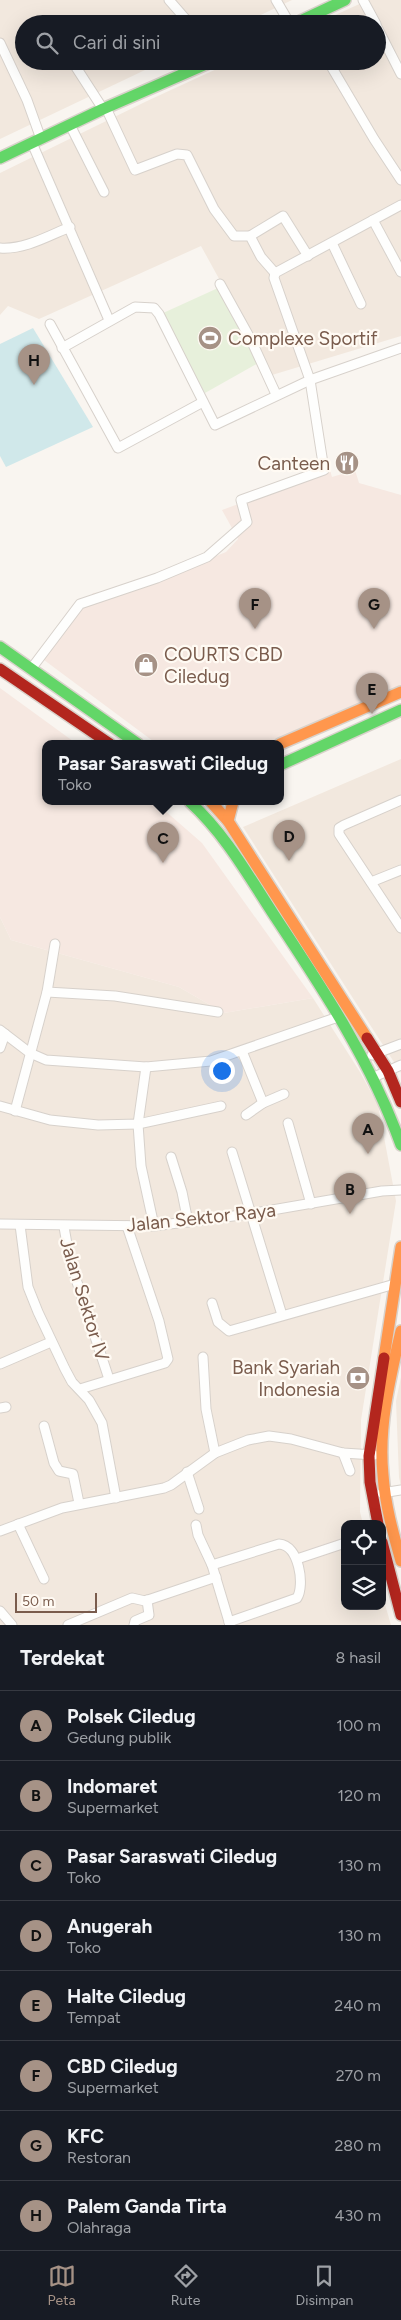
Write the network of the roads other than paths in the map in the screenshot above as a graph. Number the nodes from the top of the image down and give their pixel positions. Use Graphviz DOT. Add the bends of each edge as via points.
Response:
graph roads {
  1 [pos="169,0"];
  2 [pos="276,0"];
  3 [pos="346,0"];
  4 [pos="364,0"];
  5 [pos="182,15"];
  6 [pos="286,15"];
  7 [pos="318,15"];
  8 [pos="372,15"];
  9 [pos="0,43"];
  10 [pos="386,45"];
  11 [pos="78,70"];
  12 [pos="193,70"];
  13 [pos="333,70"];
  14 [pos="401,74"];
  15 [pos="104,109"];
  16 [pos="70,125"];
  17 [pos="36,141"];
  18 [pos="0,158"];
  19 [pos="401,180"];
  20 [pos="104,192"];
  21 [pos="401,205"];
  22 [pos="373,220"];
  23 [pos="70,227"];
  24 [pos="250,236"];
  25 [pos="332,242"];
  26 [pos="0,248"];
  27 [pos="308,256"];
  28 [pos="401,272"];
  29 [pos="275,273"];
  30 [pos="220,284"];
  31 [pos="361,304"];
  32 [pos="109,320"];
  33 [pos="50,324"];
  34 [pos="62,348"];
  35 [pos="401,348"];
  36 [pos="310,380"];
  37 [pos="275,392"];
  38 [pos="203,402"];
  39 [pos="0,647"];
  40 [pos="0,669"];
  41 [pos="30,669"];
  42 [pos="401,692"];
  43 [pos="401,710"];
  44 [pos="337,718"];
  45 [pos="344,735"];
  46 [pos="104,740"];
  47 [pos="132,740"];
  48 [pos="284,742"];
  49 [pos="284,763"];
  50 [pos="401,800"];
  51 [pos="196,805"];
  52 [pos="214,805"];
  53 [pos="232,805"];
  54 [pos="228,821"];
  55 [pos="401,870"];
  56 [pos="370,882"];
  57 [pos="401,928"];
  58 [pos="54,944"];
  59 [pos="47,992"];
  60 [pos="218,1012"];
  61 [pos="338,1017"];
  62 [pos="3,1032"];
  63 [pos="401,1044"];
  64 [pos="0,1048"];
  65 [pos="242,1051"];
  66 [pos="30,1053"];
  67 [pos="377,1054"];
  68 [pos="362,1058"];
  69 [pos="401,1066"];
  70 [pos="146,1067"];
  71 [pos="388,1071"];
  72 [pos="374,1077"];
  73 [pos="284,1094"];
  74 [pos="401,1102"];
  75 [pos="263,1103"];
  76 [pos="0,1106"];
  77 [pos="221,1106"];
  78 [pos="15,1111"];
  79 [pos="246,1115"];
  80 [pos="288,1123"];
  81 [pos="138,1124"];
  82 [pos="401,1145"];
  83 [pos="232,1152"];
  84 [pos="171,1157"];
  85 [pos="401,1190"];
  86 [pos="311,1204"];
  87 [pos="249,1214"];
  88 [pos="188,1222"];
  89 [pos="0,1224"];
  90 [pos="20,1225"];
  91 [pos="64,1226"];
  92 [pos="127,1226"];
  93 [pos="154,1226"];
  94 [pos="401,1247"];
  95 [pos="395,1284"];
  96 [pos="212,1303"];
  97 [pos="282,1315"];
  98 [pos="401,1331"];
  99 [pos="51,1342"];
  100 [pos="203,1357"];
  101 [pos="0,1364"];
  102 [pos="109,1379"];
  103 [pos="80,1389"];
  104 [pos="44,1426"];
  105 [pos="215,1453"];
  106 [pos="342,1454"];
  107 [pos="382,1455"];
  108 [pos="370,1456"];
  109 [pos="187,1472"];
  110 [pos="350,1472"];
  111 [pos="401,1490"];
  112 [pos="384,1493"];
  113 [pos="372,1496"];
  114 [pos="116,1498"];
  115 [pos="79,1503"];
  116 [pos="199,1509"];
  117 [pos="377,1520"];
  118 [pos="18,1524"];
  119 [pos="196,1525"];
  120 [pos="0,1531"];
  121 [pos="341,1544"];
  122 [pos="386,1557"];
  123 [pos="297,1559"];
  124 [pos="401,1561"];
  125 [pos="212,1565"];
  126 [pos="216,1577"];
  127 [pos="44,1579"];
  128 [pos="147,1600"];
  129 [pos="0,1611"];
  130 [pos="401,1615"];
  131 [pos="229,1623"];
  132 [pos="12,1625"];
  133 [pos="68,1625"];
  134 [pos="134,1625"];
  1 -- 5 [label="street"];
  2 -- 6 [label="street"];
  3 -- 7 [label="main road"];
  4 -- 8 [label="street"];
  9 -- 17 [label="street" via="27,100"];
  10 -- 14 [label="street"];
  11 -- 15 [label="street"];
  12 -- 15 [label="main road"];
  13 -- 19 [label="street"];
  15 -- 16 [label="main road"];
  15 -- 24 [label="street" via="137,170 177,154 186,155 222,222 234,236"];
  16 -- 17 [label="main road"];
  16 -- 20 [label="street"];
  17 -- 18 [label="main road"];
  17 -- 23 [label="street"];
  21 -- 22 [label="street"];
  22 -- 25 [label="street"];
  22 -- 28 [label="street"];
  23 -- 26 [label="street" via="25,246"];
  23 -- 32 [label="street"];
  24 -- 27 [label="street" via="283,216"];
  24 -- 29 [label="street" via="261,257"];
  25 -- 27 [label="street"];
  25 -- 31 [label="street"];
  27 -- 29 [label="street"];
  29 -- 36 [label="street" via="274,278"];
  30 -- 37 [label="street"];
  32 -- 34 [label="street"];
  32 -- 38 [label="street" via="135,307 154,308"];
  33 -- 34 [label="street"];
  34 -- 38 [label="street" via="118,448"];
  35 -- 36 [label="street"];
  36 -- 38 [label="street" via="215,425"];
  36 -- 41 [label="street" via="324,470 241,500 247,522 207,556 157,578 80,604"];
  39 -- 41 [label="main road"];
  40 -- 46 [label="main road"];
  41 -- 47 [label="main road"];
  42 -- 44 [label="main road"];
  43 -- 45 [label="main road"];
  44 -- 45 [label="main road"];
  44 -- 48 [label="main road"];
  45 -- 49 [label="main road"];
  50 -- 56 [label="street" via="339,828 338,834"];
  51 -- 61 [label="main road" via="225,840"];
  52 -- 54 [label="main road"];
  53 -- 54 [label="main road"];
  54 -- 67 [label="main road"];
  55 -- 56 [label="street"];
  56 -- 57 [label="street"];
  58 -- 59 [label="street"];
  59 -- 60 [label="street" via="115,996"];
  59 -- 66 [label="street"];
  61 -- 65 [label="street"];
  61 -- 68 [label="main road"];
  62 -- 64 [label="street"];
  62 -- 66 [label="street"];
  63 -- 67 [label="street"];
  65 -- 70 [label="street" via="211,1061"];
  65 -- 75 [label="street"];
  66 -- 70 [label="street" via="46,1060"];
  66 -- 78 [label="street"];
  67 -- 68 [label="street"];
  67 -- 71 [label="main road"];
  68 -- 72 [label="main road"];
  69 -- 71 [label="street"];
  70 -- 81 [label="street"];
  71 -- 72 [label="street"];
  71 -- 74 [label="main road"];
  72 -- 82 [label="main road"];
  73 -- 75 [label="street"];
  75 -- 79 [label="street"];
  76 -- 78 [label="street"];
  77 -- 81 [label="street"];
  78 -- 81 [label="street" via="50,1120 98,1125"];
  80 -- 86 [label="street"];
  81 -- 93 [label="street" via="142,1166"];
  83 -- 87 [label="street"];
  84 -- 88 [label="street"];
  85 -- 86 [label="street, Jalan Sektor Raya"];
  86 -- 87 [label="street, Jalan Sektor Raya"];
  87 -- 88 [label="street, Jalan Sektor Raya"];
  87 -- 97 [label="street"];
  88 -- 93 [label="street, Jalan Sektor Raya"];
  89 -- 90 [label="street, Jalan Sektor Raya"];
  90 -- 91 [label="street, Jalan Sektor Raya"];
  90 -- 99 [label="street" via="28,1287"];
  91 -- 92 [label="street, Jalan Sektor Raya"];
  91 -- 102 [label="street, Jalan Sektor IV" via="70,1261"];
  92 -- 93 [label="street, Jalan Sektor Raya"];
  92 -- 102 [label="street, Jalan Sektor IV" via="168,1359 164,1363"];
  94 -- 95 [label="main road"];
  95 -- 97 [label="street"];
  95 -- 108 [label="main road"];
  96 -- 97 [label="street" via="218,1322 229,1331"];
  98 -- 107 [label="main road" via="387,1394"];
  99 -- 101 [label="street"];
  99 -- 103 [label="street" via="72,1382"];
  100 -- 105 [label="street" via="206,1409"];
  102 -- 103 [label="street"];
  103 -- 114 [label="street" via="102,1424"];
  104 -- 115 [label="street" via="55,1465 59,1471 73,1474"];
  105 -- 106 [label="street" via="269,1436"];
  105 -- 109 [label="street"];
  106 -- 108 [label="street"];
  106 -- 110 [label="street"];
  107 -- 108 [label="street"];
  107 -- 112 [label="main road"];
  108 -- 113 [label="main road"];
  109 -- 114 [label="street" via="164,1488"];
  109 -- 116 [label="street"];
  111 -- 112 [label="street"];
  112 -- 113 [label="street"];
  112 -- 124 [label="main road"];
  113 -- 117 [label="main road"];
  114 -- 115 [label="street"];
  115 -- 118 [label="street"];
  118 -- 120 [label="street"];
  118 -- 127 [label="street"];
  119 -- 125 [label="street"];
  121 -- 123 [label="street"];
  122 -- 130 [label="main road"];
  123 -- 125 [label="street" via="287,1546 279,1544"];
  123 -- 131 [label="street" via="300,1590 297,1598"];
  125 -- 126 [label="street"];
  126 -- 128 [label="street"];
  126 -- 131 [label="street"];
  128 -- 133 [label="street" via="132,1598"];
  128 -- 134 [label="street" via="149,1615"];
  129 -- 132 [label="street"];
}
